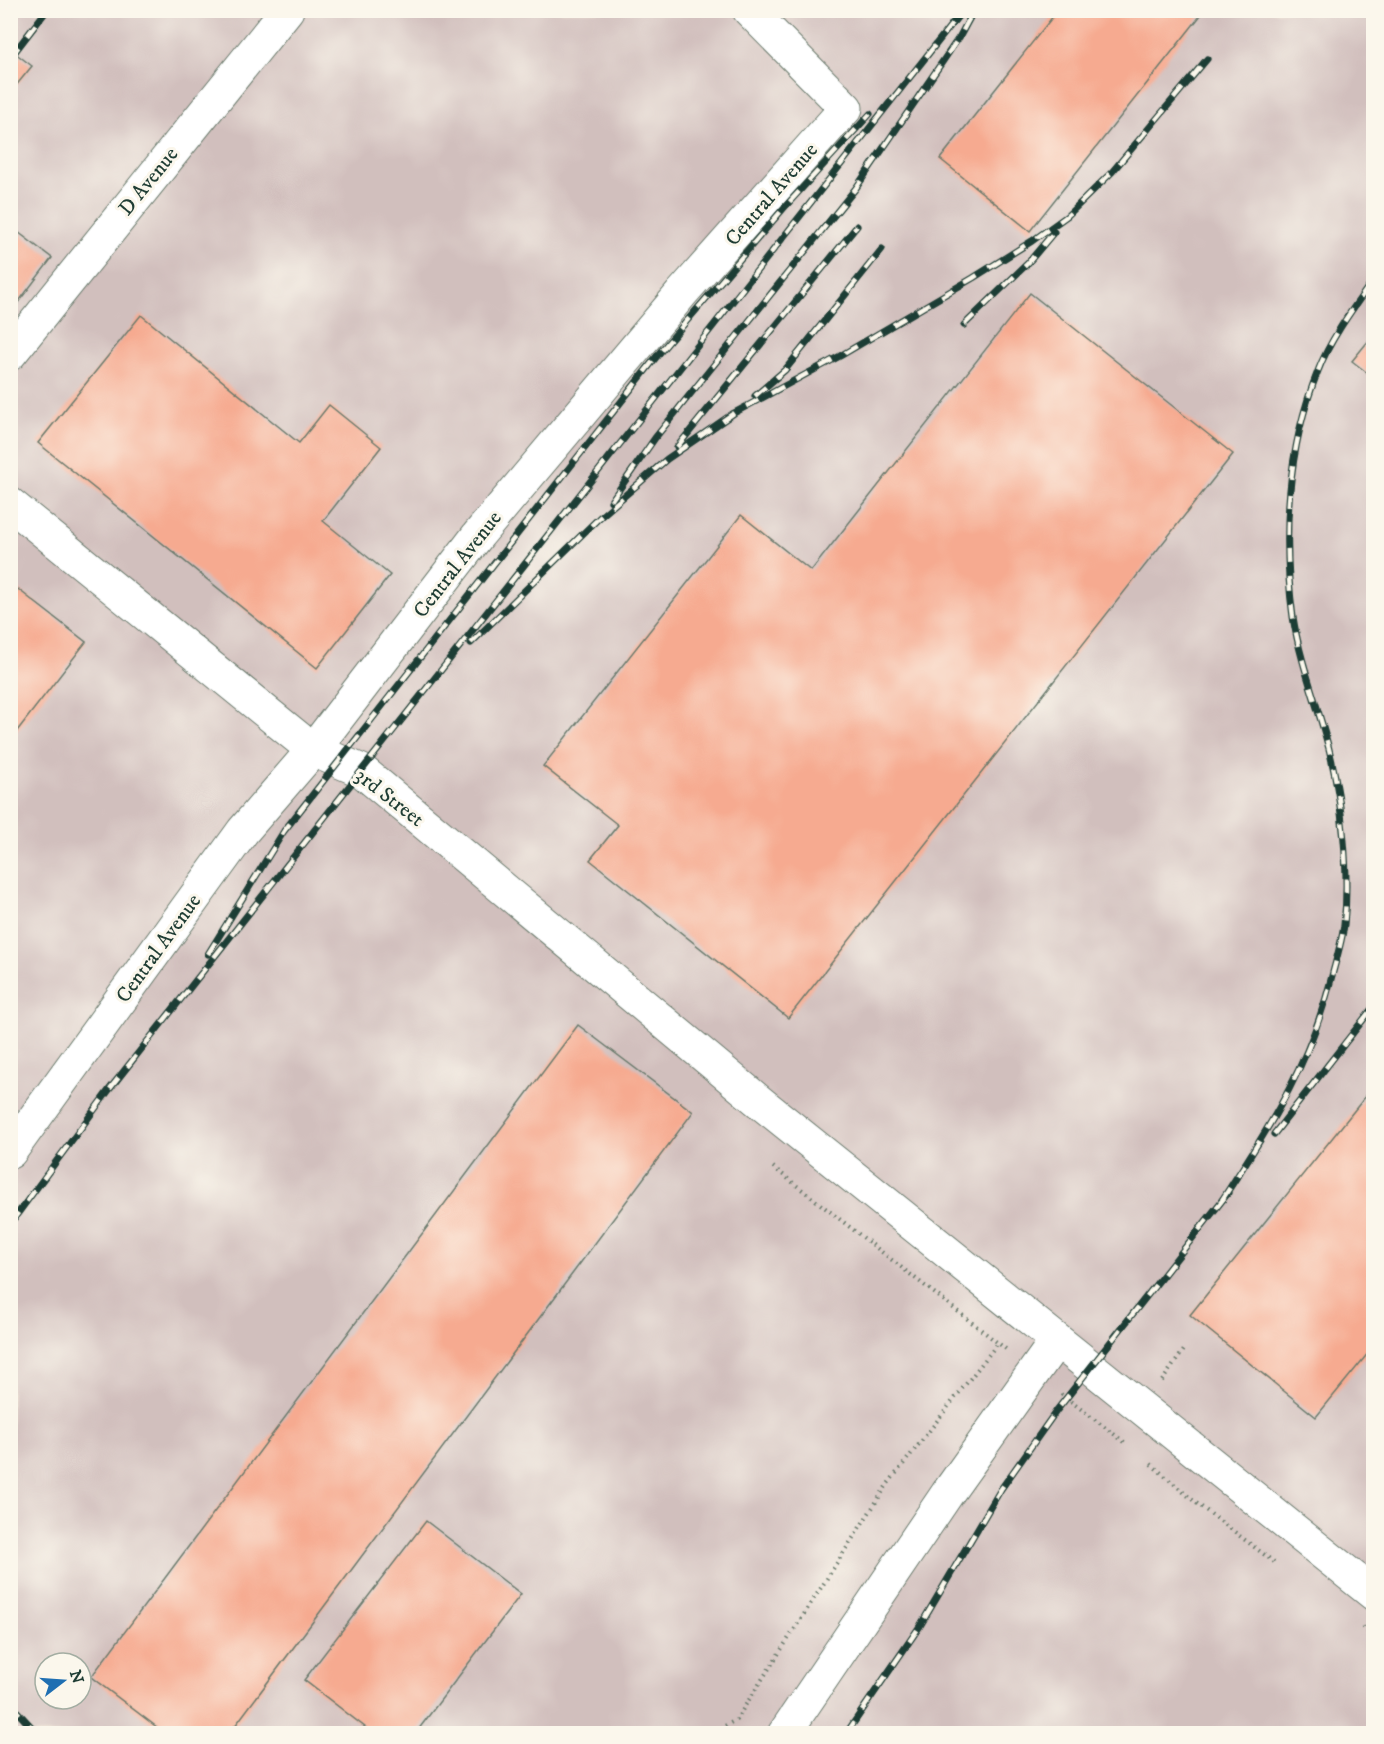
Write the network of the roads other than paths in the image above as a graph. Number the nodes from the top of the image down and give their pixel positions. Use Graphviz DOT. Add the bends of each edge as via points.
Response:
graph roads {
  1 [pos="287,10"];
  2 [pos="748,10"];
  3 [pos="10,354"];
  4 [pos="10,504"];
  5 [pos="313,750"];
  6 [pos="10,1152"];
  7 [pos="1056,1341"];
  8 [pos="1374,1594"];
  9 [pos="784,1734"];
  1 -- 3 [label="street, D Avenue"];
  2 -- 5 [label="street, Central Avenue" via="846,108 681,294 479,534"];
  4 -- 5 [label="street, 3rd Street"];
  5 -- 6 [label="street, Central Avenue" via="243,831"];
  5 -- 7 [label="street, 3rd Street" via="362,771 761,1103"];
  7 -- 8 [label="street, 3rd Street"];
  7 -- 9 [label="street"];
}
